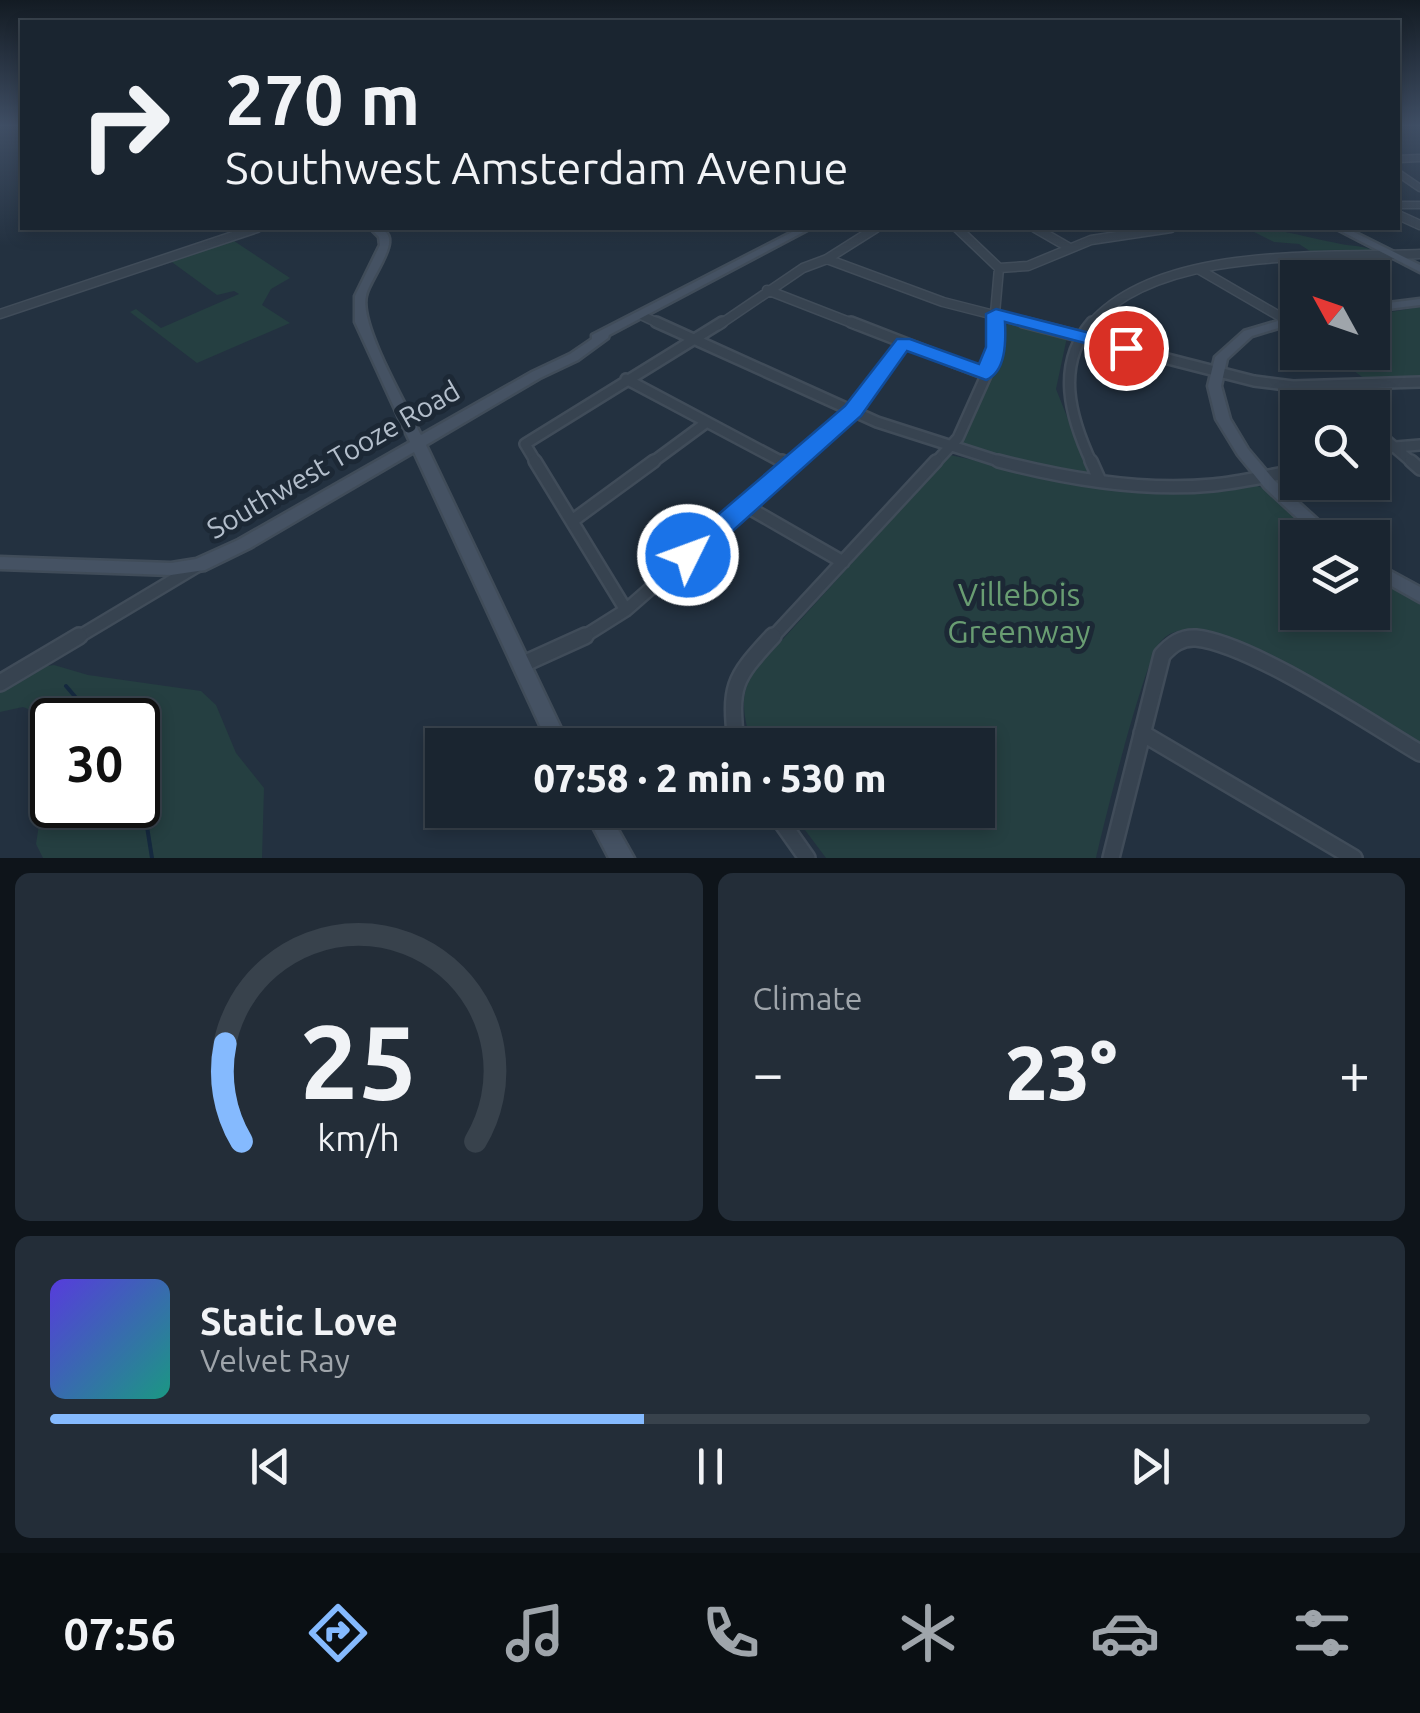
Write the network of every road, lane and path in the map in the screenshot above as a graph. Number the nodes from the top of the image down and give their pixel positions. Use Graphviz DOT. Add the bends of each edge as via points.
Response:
graph roads {
  1 [pos="251,230"];
  2 [pos="377,230"];
  3 [pos="793,230"];
  4 [pos="802,230"];
  5 [pos="873,230"];
  6 [pos="959,230"];
  7 [pos="1039,230"];
  8 [pos="1154,230"];
  9 [pos="1344,230"];
  10 [pos="1354,230"];
  11 [pos="765,248"];
  12 [pos="1068,248"];
  13 [pos="1420,254"];
  14 [pos="1400,255"];
  15 [pos="827,259"];
  16 [pos="1420,266"];
  17 [pos="999,268"];
  18 [pos="1200,269"];
  19 [pos="768,290"];
  20 [pos="1420,302"];
  21 [pos="1390,306"];
  22 [pos="1280,312"];
  23 [pos="0,314"];
  24 [pos="996,314"];
  25 [pos="641,315"];
  26 [pos="1280,323"];
  27 [pos="1079,336"];
  28 [pos="696,340"];
  29 [pos="904,343"];
  30 [pos="1215,371"];
  31 [pos="986,374"];
  32 [pos="626,379"];
  33 [pos="1420,382"];
  34 [pos="1322,386"];
  35 [pos="1327,390"];
  36 [pos="853,411"];
  37 [pos="708,422"];
  38 [pos="418,443"];
  39 [pos="1390,443"];
  40 [pos="1420,445"];
  41 [pos="1390,446"];
  42 [pos="1394,446"];
  43 [pos="948,450"];
  44 [pos="791,466"];
  45 [pos="1420,468"];
  46 [pos="1280,474"];
  47 [pos="1261,477"];
  48 [pos="1100,481"];
  49 [pos="744,506"];
  50 [pos="1310,520"];
  51 [pos="572,521"];
  52 [pos="843,562"];
  53 [pos="0,563"];
  54 [pos="199,565"];
  55 [pos="1390,577"];
  56 [pos="1420,594"];
  57 [pos="626,610"];
  58 [pos="521,665"];
  59 [pos="0,683"];
  60 [pos="551,728"];
  61 [pos="733,728"];
  62 [pos="1142,733"];
  63 [pos="1420,753"];
  64 [pos="605,828"];
  65 [pos="786,828"];
  66 [pos="622,858"];
  67 [pos="808,858"];
  68 [pos="1111,858"];
  69 [pos="1354,858"];
  1 -- 23 [label="street"];
  2 -- 38 [label="main road" via="385,245 358,313"];
  3 -- 11 [label="main road, Southwest Tooze Road"];
  4 -- 11 [label="main road, Southwest Tooze Road"];
  5 -- 15 [label="street"];
  6 -- 17 [label="street"];
  7 -- 12 [label="street"];
  8 -- 12 [label="street"];
  9 -- 14 [label="main road"];
  10 -- 14 [label="main road"];
  11 -- 25 [label="main road, Southwest Tooze Road"];
  12 -- 17 [label="street" via="1028,266"];
  13 -- 14 [label="street"];
  14 -- 16 [label="main road"];
  14 -- 18 [label="street"];
  15 -- 19 [label="street"];
  15 -- 24 [label="street"];
  17 -- 24 [label="street"];
  18 -- 22 [label="street"];
  18 -- 27 [label="street" via="1125,292"];
  19 -- 28 [label="street"];
  19 -- 29 [label="street"];
  20 -- 21 [label="street"];
  24 -- 27 [label="street"];
  24 -- 31 [label="street" via="996,347"];
  25 -- 28 [label="street"];
  25 -- 38 [label="main road, Southwest Tooze Road"];
  26 -- 30 [label="main road" via="1240,338"];
  27 -- 30 [label="street"];
  27 -- 48 [label="street" via="1069,402"];
  28 -- 32 [label="street"];
  28 -- 36 [label="street"];
  29 -- 31 [label="street"];
  29 -- 36 [label="street"];
  30 -- 34 [label="street"];
  30 -- 47 [label="main road" via="1214,400 1223,425"];
  31 -- 43 [label="street"];
  32 -- 37 [label="street"];
  32 -- 51 [label="street" via="524,446"];
  33 -- 34 [label="street"];
  34 -- 35 [label="street"];
  36 -- 43 [label="street"];
  36 -- 44 [label="street"];
  37 -- 44 [label="street"];
  37 -- 51 [label="street"];
  38 -- 54 [label="main road, Southwest Tooze Road"];
  38 -- 58 [label="main road"];
  39 -- 42 [label="street"];
  40 -- 42 [label="street"];
  41 -- 42 [label="street"];
  42 -- 45 [label="street"];
  43 -- 48 [label="street"];
  43 -- 52 [label="street"];
  44 -- 49 [label="street"];
  46 -- 47 [label="street"];
  47 -- 48 [label="street" via="1184,485"];
  47 -- 50 [label="main road"];
  49 -- 52 [label="street"];
  49 -- 57 [label="street"];
  51 -- 57 [label="street"];
  52 -- 61 [label="street" via="744,667 734,684"];
  53 -- 54 [label="main road, Southwest Tooze Road"];
  54 -- 59 [label="street"];
  55 -- 56 [label="main road"];
  57 -- 58 [label="street"];
  58 -- 60 [label="main road"];
  62 -- 63 [label="street" via="1162,655 1180,640 1199,638"];
  62 -- 68 [label="street"];
  62 -- 69 [label="street"];
  64 -- 66 [label="main road"];
  65 -- 67 [label="street"];
}
